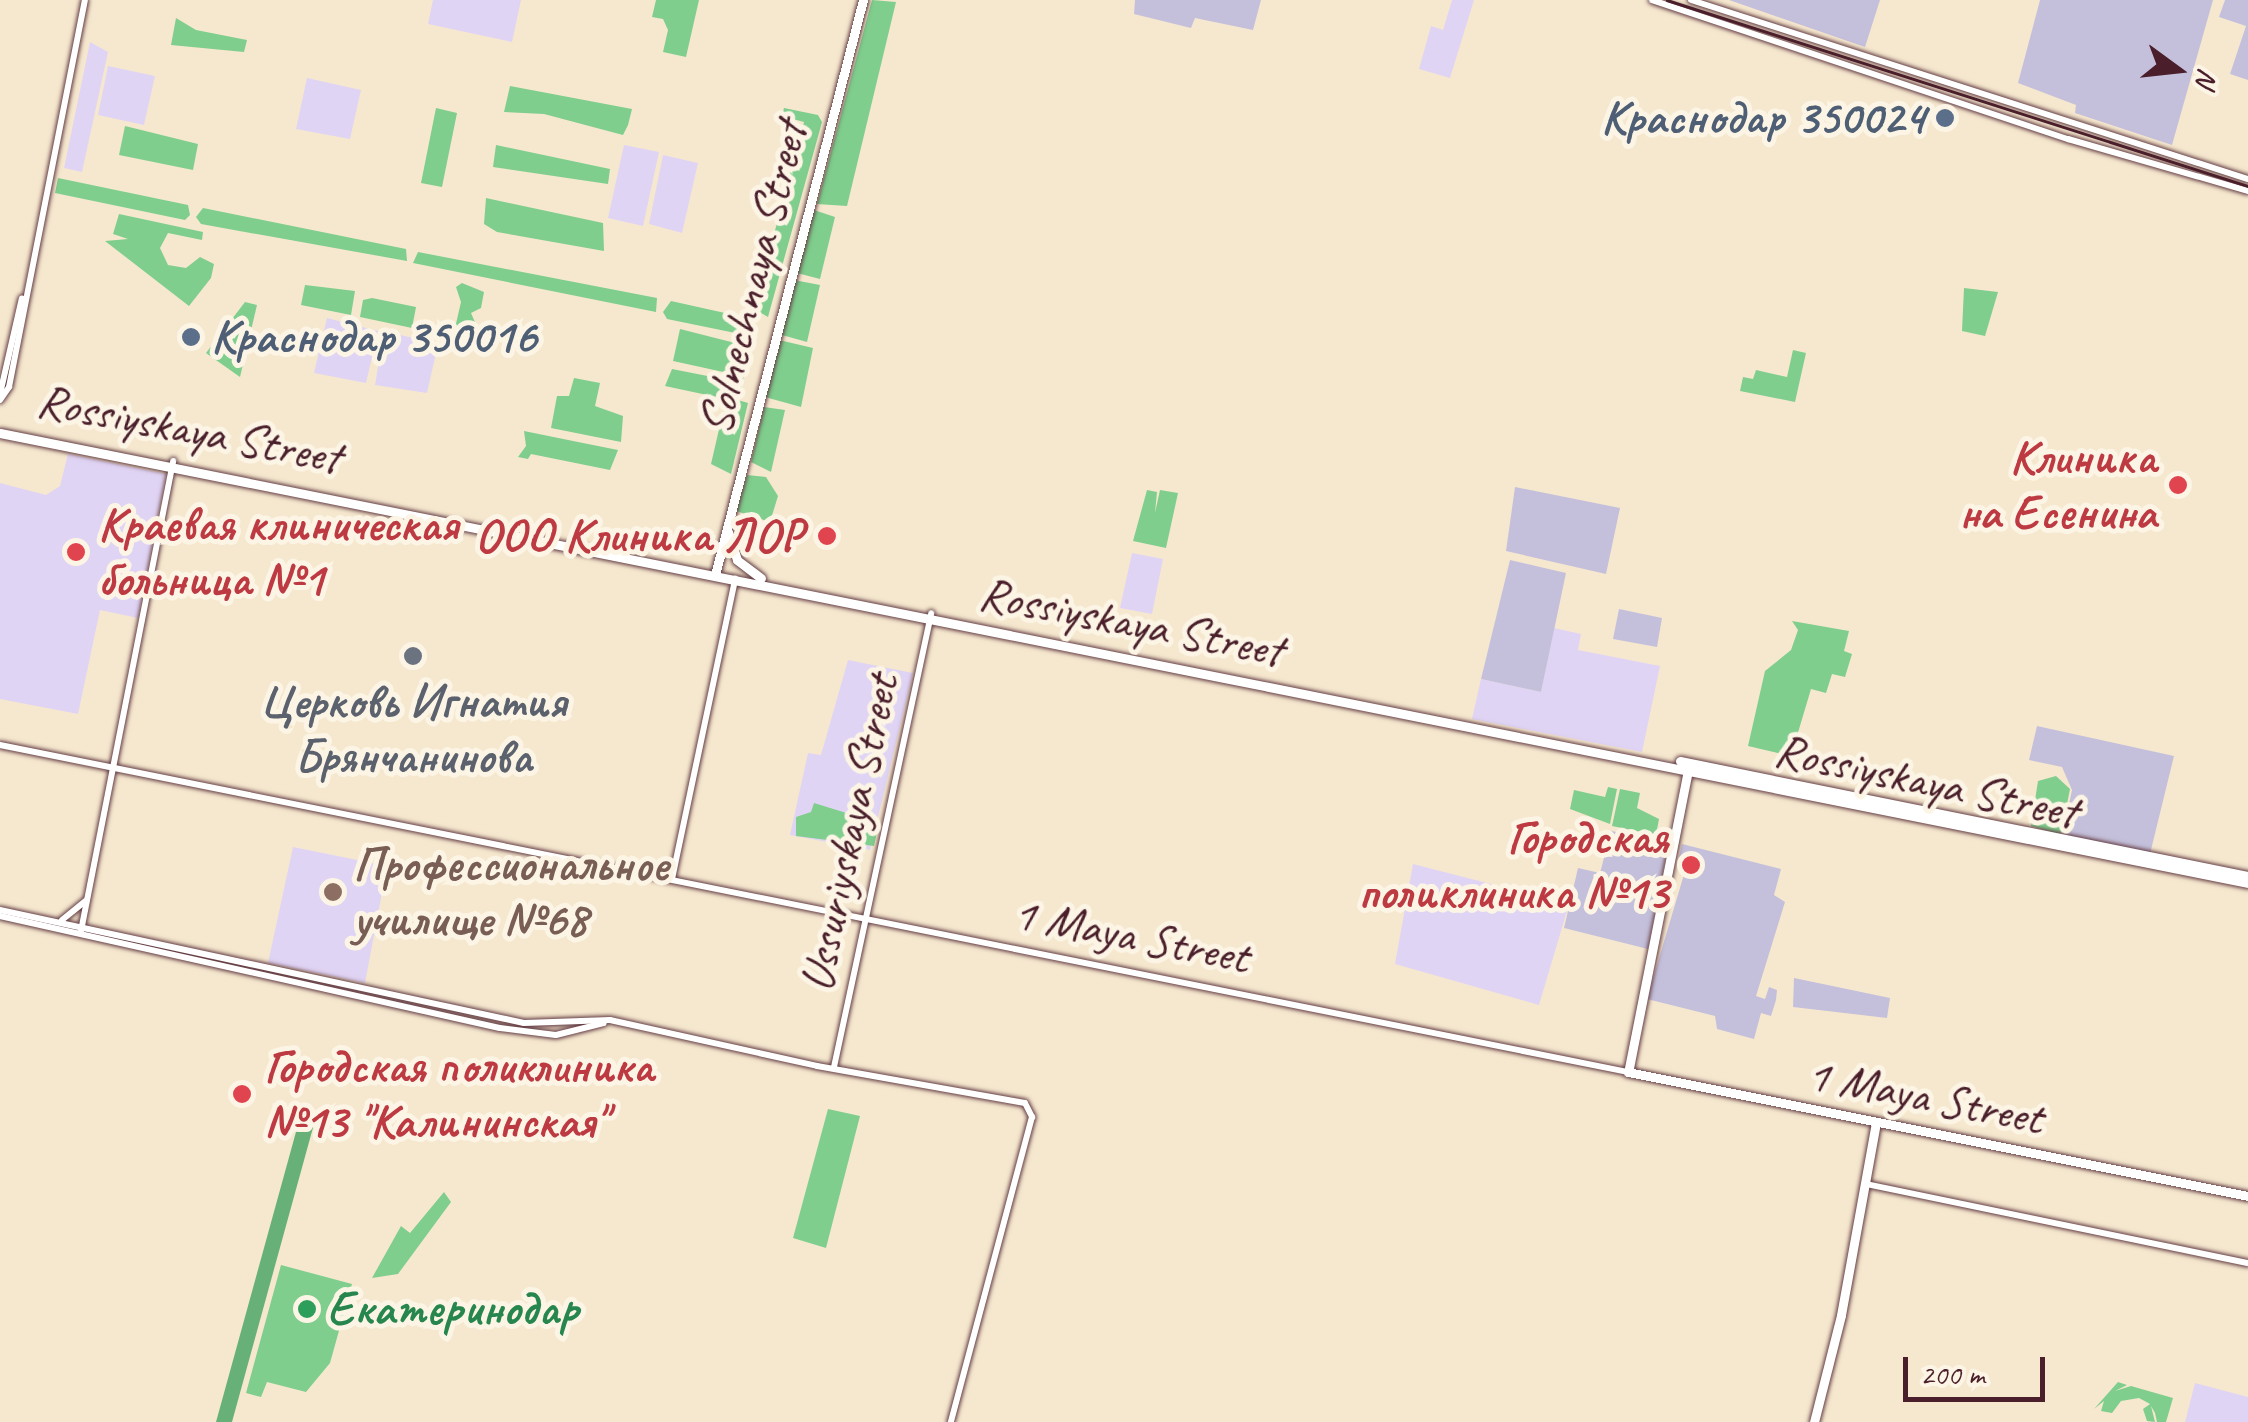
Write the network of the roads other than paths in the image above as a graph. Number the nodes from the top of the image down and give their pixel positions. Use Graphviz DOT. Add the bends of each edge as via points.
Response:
graph roads {
  1 [pos="84,0"];
  2 [pos="864,0"];
  3 [pos="1652,0"];
  4 [pos="1691,0"];
  5 [pos="2248,179"];
  6 [pos="2248,192"];
  7 [pos="0,397"];
  8 [pos="0,430"];
  9 [pos="173,464"];
  10 [pos="727,524"];
  11 [pos="715,572"];
  12 [pos="762,578"];
  13 [pos="734,579"];
  14 [pos="931,615"];
  15 [pos="0,744"];
  16 [pos="1689,766"];
  17 [pos="115,767"];
  18 [pos="672,879"];
  19 [pos="2248,880"];
  20 [pos="88,900"];
  21 [pos="0,913"];
  22 [pos="868,918"];
  23 [pos="61,922"];
  24 [pos="82,930"];
  25 [pos="834,1067"];
  26 [pos="1629,1072"];
  27 [pos="1876,1122"];
  28 [pos="1866,1184"];
  29 [pos="2248,1196"];
  30 [pos="2248,1263"];
  31 [pos="952,1422"];
  32 [pos="1814,1422"];
  1 -- 7 [label="street"];
  2 -- 10 [label="main road, Solnechnaya Street"];
  3 -- 6 [label="street"];
  4 -- 5 [label="street"];
  8 -- 9 [label="main road, Rossiyskaya Street"];
  9 -- 11 [label="main road, Rossiyskaya Street"];
  9 -- 17 [label="street"];
  10 -- 11 [label="main road, Solnechnaya Street"];
  10 -- 12 [label="main road" via="737,560"];
  11 -- 12 [label="main road, Rossiyskaya Street"];
  11 -- 13 [label="main road, Rossiyskaya Street"];
  12 -- 14 [label="main road, Rossiyskaya Street"];
  13 -- 14 [label="main road, Rossiyskaya Street"];
  13 -- 18 [label="street"];
  14 -- 16 [label="main road, Rossiyskaya Street"];
  14 -- 22 [label="street, Ussuriyskaya Street"];
  15 -- 17 [label="street, 1 Maya Street"];
  16 -- 19 [label="main road, Rossiyskaya Street"];
  16 -- 26 [label="main road"];
  17 -- 18 [label="street, 1 Maya Street"];
  17 -- 20 [label="street"];
  18 -- 22 [label="street, 1 Maya Street"];
  20 -- 23 [label="street"];
  20 -- 24 [label="street"];
  21 -- 23 [label="street"];
  21 -- 24 [label="street"];
  22 -- 25 [label="street, Ussuriyskaya Street"];
  22 -- 26 [label="street, 1 Maya Street"];
  23 -- 24 [label="street"];
  24 -- 25 [label="street" via="523,1027 610,1020"];
  25 -- 31 [label="street" via="1014,1100 1032,1111"];
  26 -- 27 [label="main road, 1 Maya Street"];
  27 -- 28 [label="main road"];
  27 -- 29 [label="main road, 1 Maya Street"];
  28 -- 30 [label="street"];
  28 -- 32 [label="main road"];
}
